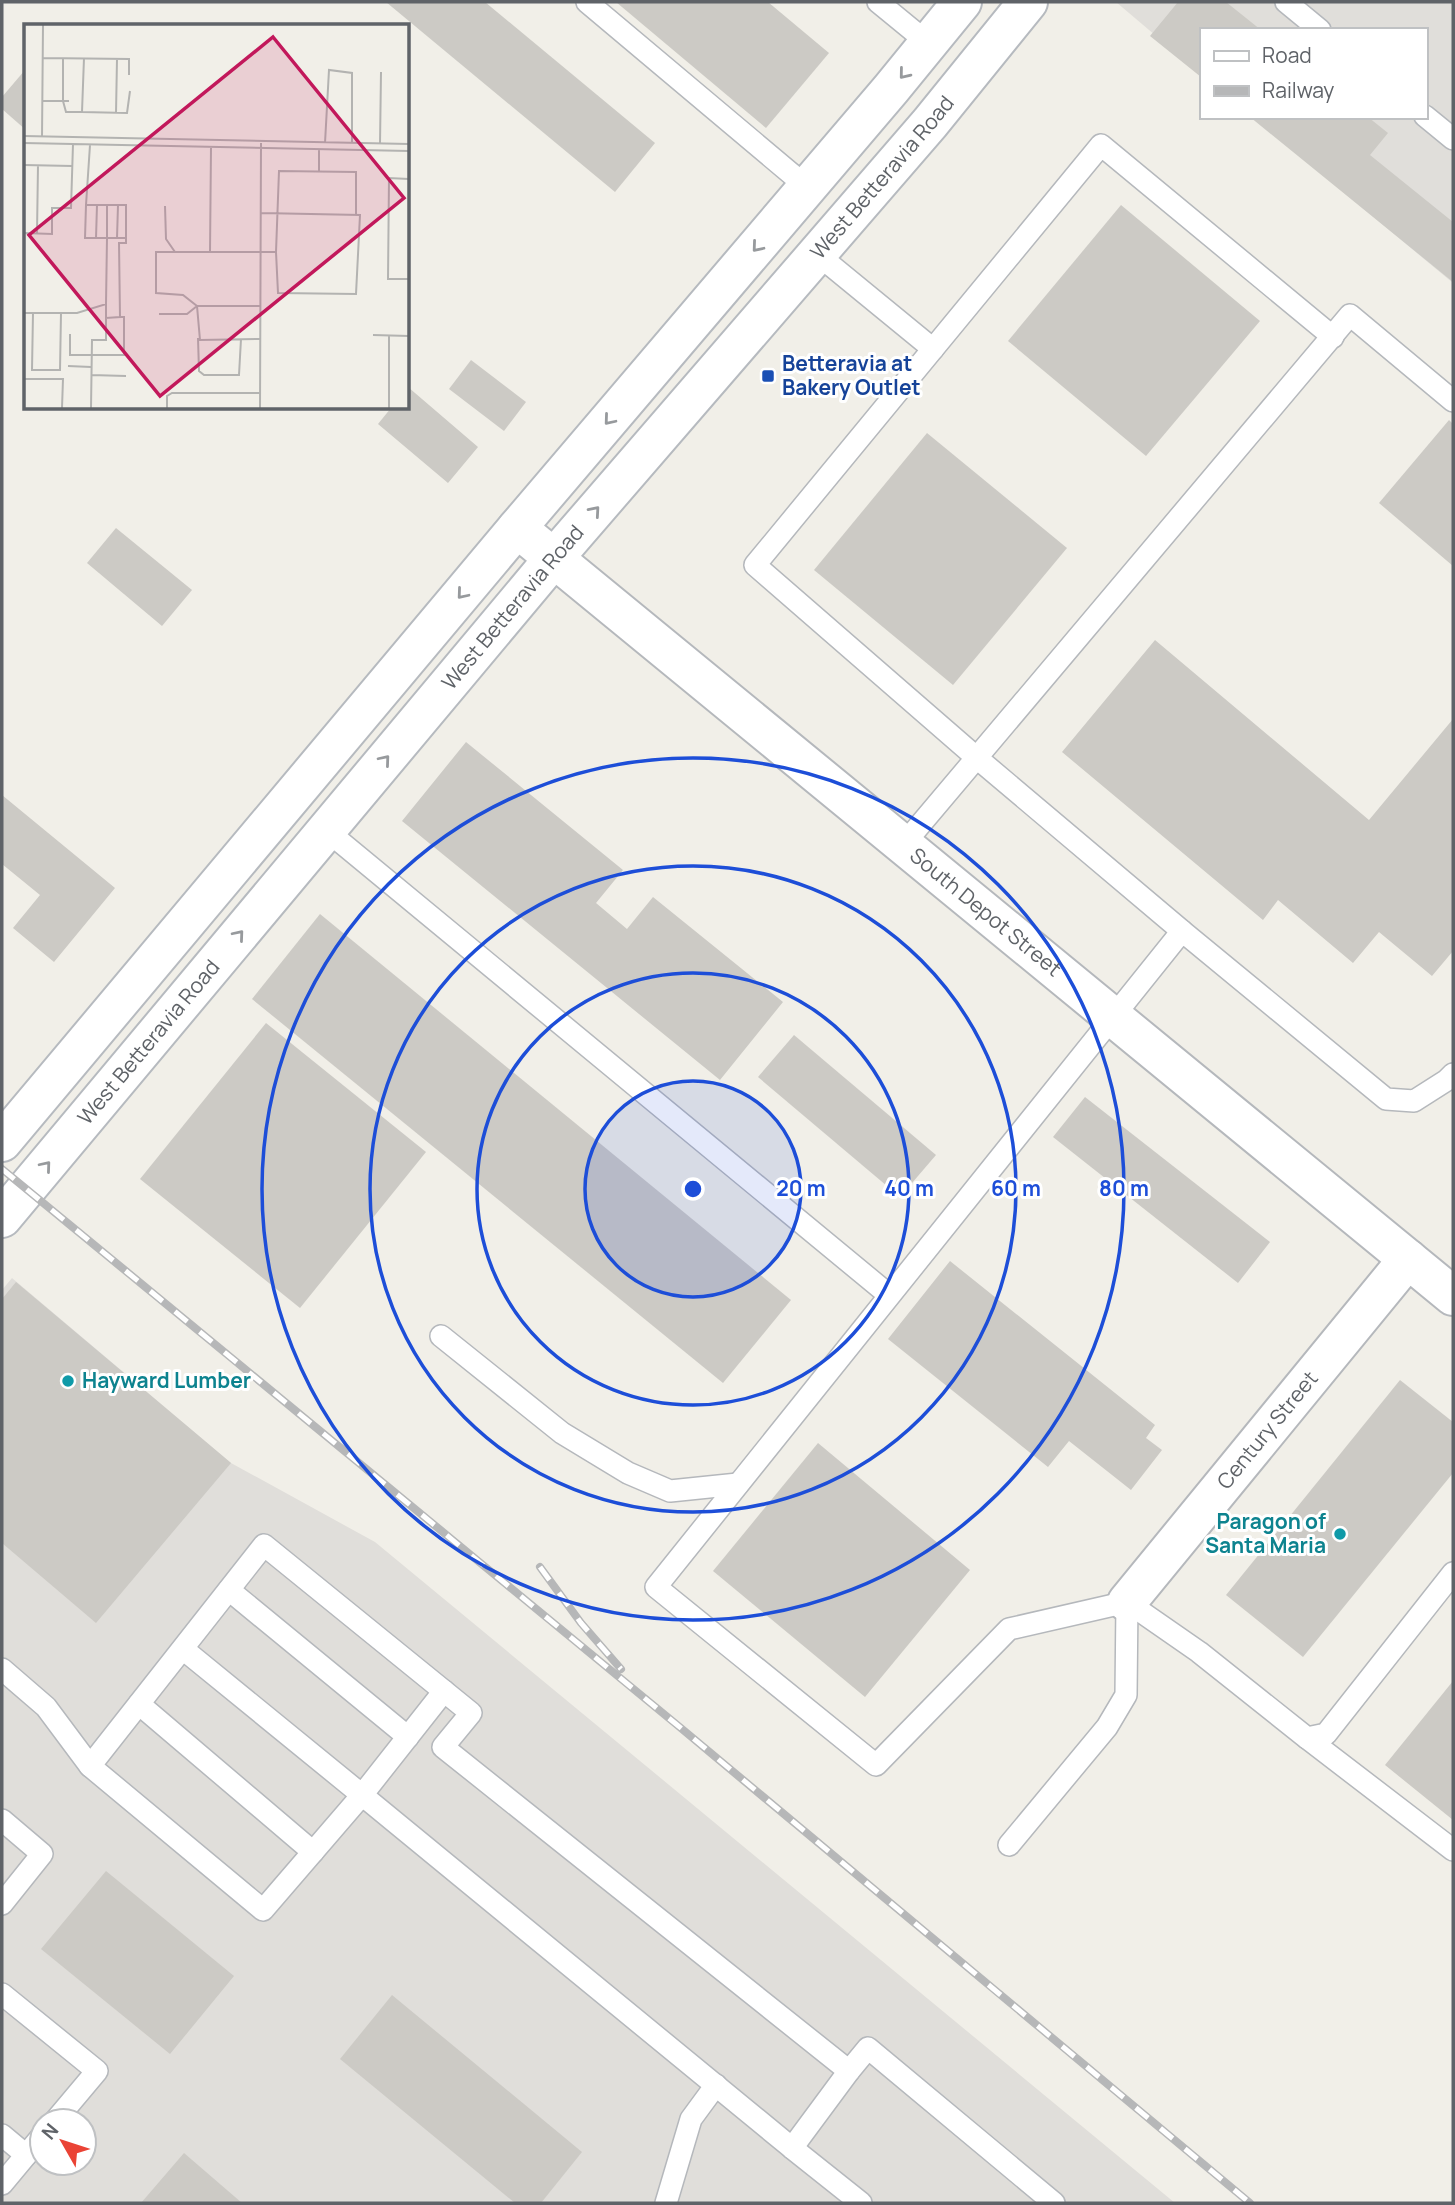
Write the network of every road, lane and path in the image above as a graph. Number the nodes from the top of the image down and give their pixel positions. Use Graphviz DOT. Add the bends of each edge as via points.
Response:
graph roads {
  1 [pos="587,2"];
  2 [pos="878,2"];
  3 [pos="962,2"];
  4 [pos="1028,2"];
  5 [pos="1286,2"];
  6 [pos="1318,28"];
  7 [pos="928,43"];
  8 [pos="1427,118"];
  9 [pos="1453,139"];
  10 [pos="807,187"];
  11 [pos="817,254"];
  12 [pos="1333,337"];
  13 [pos="933,349"];
  14 [pos="1453,401"];
  15 [pos="517,528"];
  16 [pos="554,558"];
  17 [pos="977,758"];
  18 [pos="326,830"];
  19 [pos="903,845"];
  20 [pos="1182,931"];
  21 [pos="1112,1016"];
  22 [pos="1453,1073"];
  23 [pos="2,1142"];
  24 [pos="2,1218"];
  25 [pos="1408,1259"];
  26 [pos="889,1294"];
  27 [pos="1453,1296"];
  28 [pos="441,1336"];
  29 [pos="738,1484"];
  30 [pos="1453,1573"];
  31 [pos="229,1590"];
  32 [pos="1126,1602"];
  33 [pos="183,1649"];
  34 [pos="2,1669"];
  35 [pos="444,1691"];
  36 [pos="139,1703"];
  37 [pos="408,1737"];
  38 [pos="1307,1738"];
  39 [pos="90,1766"];
  40 [pos="362,1795"];
  41 [pos="2,1820"];
  42 [pos="1009,1844"];
  43 [pos="1453,1850"];
  44 [pos="313,1852"];
  45 [pos="2,1904"];
  46 [pos="2,1994"];
  47 [pos="849,2071"];
  48 [pos="716,2085"];
  49 [pos="67,2107"];
  50 [pos="2,2135"];
  51 [pos="792,2148"];
  52 [pos="28,2153"];
  53 [pos="26,2155"];
  54 [pos="2,2184"];
  55 [pos="666,2203"];
  56 [pos="861,2203"];
  57 [pos="1054,2203"];
  1 -- 10 [label="lane"];
  2 -- 7 [label="lane"];
  3 -- 7 [label="main road"];
  4 -- 11 [label="main road, West Betteravia Road"];
  5 -- 6 [label="lane"];
  7 -- 10 [label="main road, one-way"];
  8 -- 9 [label="lane"];
  10 -- 15 [label="main road, one-way"];
  11 -- 13 [label="lane"];
  16 -- 11 [label="main road, West Betteravia Road, one-way"];
  12 -- 13 [label="lane" via="1101,145"];
  12 -- 14 [label="lane" via="1350,315"];
  12 -- 17 [label="lane"];
  13 -- 17 [label="lane" via="755,565"];
  15 -- 16 [label="main road, South Depot Street"];
  15 -- 23 [label="main road, one-way"];
  18 -- 16 [label="main road, West Betteravia Road, one-way"];
  16 -- 19 [label="main road, South Depot Street"];
  17 -- 19 [label="lane"];
  17 -- 20 [label="lane"];
  24 -- 18 [label="main road, West Betteravia Road, one-way"];
  18 -- 26 [label="lane"];
  19 -- 21 [label="main road, South Depot Street"];
  20 -- 21 [label="lane"];
  20 -- 22 [label="lane" via="1386,1099 1414,1101"];
  21 -- 25 [label="main road, South Depot Street"];
  21 -- 26 [label="lane"];
  25 -- 27 [label="main road, South Depot Street"];
  25 -- 32 [label="main road, Century Street"];
  26 -- 29 [label="lane"];
  28 -- 29 [label="lane" via="562,1433 628,1473 670,1491"];
  29 -- 32 [label="lane" via="656,1587 876,1765 1009,1629"];
  30 -- 38 [label="lane" via="1326,1734"];
  31 -- 33 [label="lane"];
  31 -- 35 [label="lane" via="264,1545"];
  31 -- 37 [label="lane"];
  32 -- 38 [label="lane" via="1199,1652"];
  32 -- 42 [label="lane" via="1126,1695 1107,1727"];
  33 -- 36 [label="lane"];
  33 -- 40 [label="lane"];
  34 -- 39 [label="lane" via="46,1707"];
  35 -- 37 [label="lane"];
  35 -- 47 [label="lane" via="471,1713 443,1747"];
  36 -- 39 [label="lane"];
  36 -- 44 [label="lane"];
  37 -- 40 [label="lane"];
  38 -- 43 [label="lane"];
  39 -- 44 [label="lane" via="263,1910"];
  40 -- 44 [label="lane"];
  40 -- 48 [label="lane"];
  41 -- 45 [label="lane" via="42,1854"];
  46 -- 49 [label="lane" via="97,2071"];
  47 -- 51 [label="lane"];
  47 -- 57 [label="lane" via="868,2048"];
  48 -- 51 [label="lane"];
  48 -- 55 [label="lane" via="691,2119"];
  50 -- 53 [label="lane"];
  51 -- 56 [label="lane"];
  52 -- 53 [label="lane"];
  53 -- 54 [label="lane"];
}
